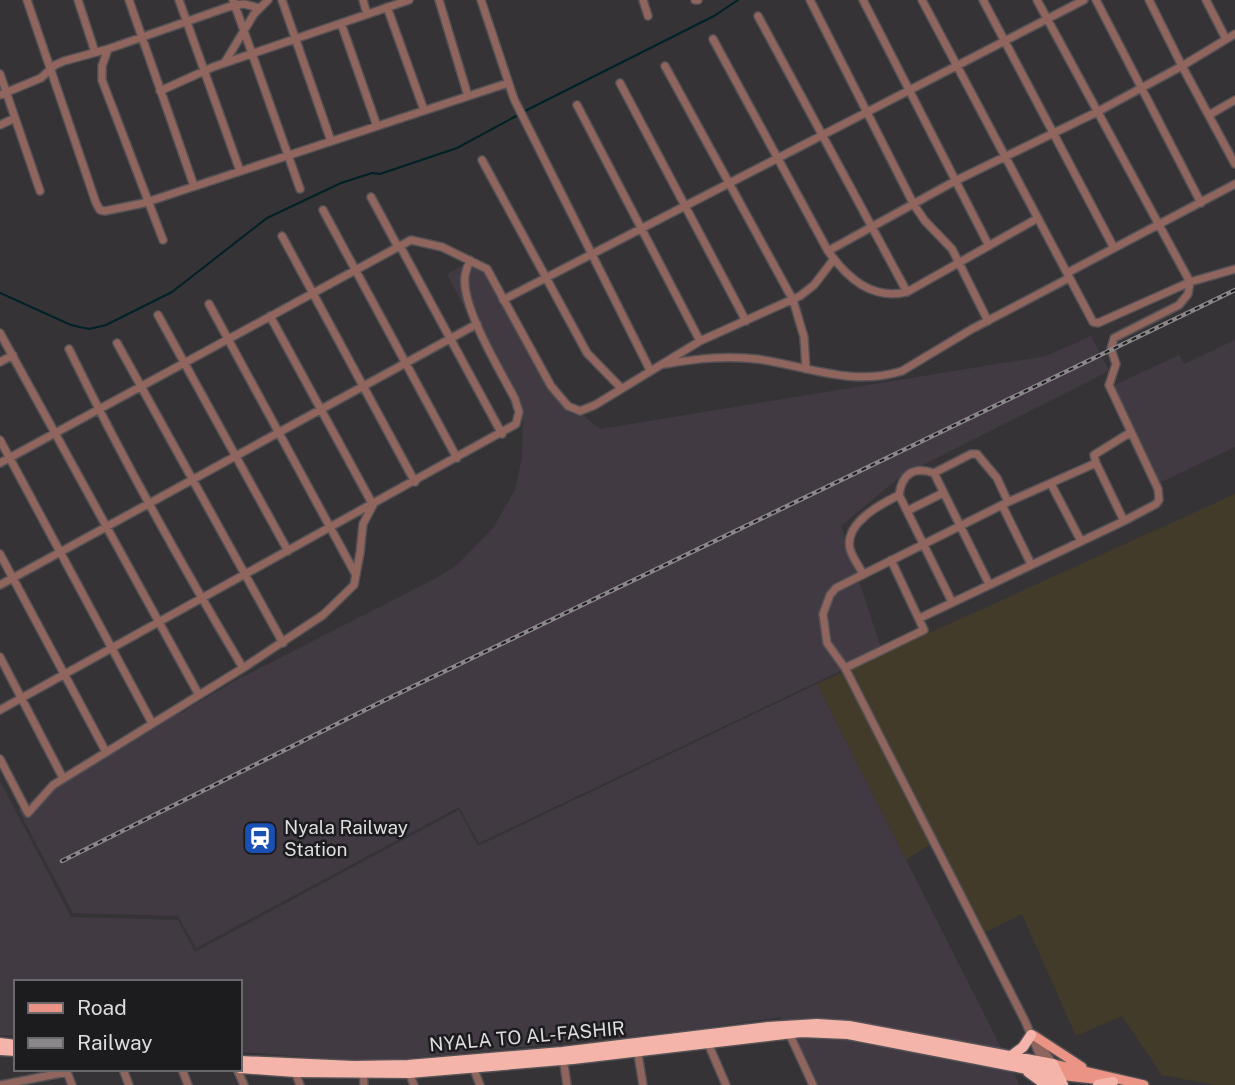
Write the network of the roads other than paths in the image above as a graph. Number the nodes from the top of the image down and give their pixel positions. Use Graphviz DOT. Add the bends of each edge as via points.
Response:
graph roads {
  1 [pos="27,0"];
  2 [pos="78,0"];
  3 [pos="128,0"];
  4 [pos="179,0"];
  5 [pos="268,0"];
  6 [pos="282,0"];
  7 [pos="363,0"];
  8 [pos="410,0"];
  9 [pos="439,0"];
  10 [pos="481,0"];
  11 [pos="643,0"];
  12 [pos="810,0"];
  13 [pos="863,0"];
  14 [pos="922,0"];
  15 [pos="983,0"];
  16 [pos="1037,0"];
  17 [pos="1084,0"];
  18 [pos="1096,0"];
  19 [pos="1149,0"];
  20 [pos="1206,0"];
  21 [pos="233,3"];
  22 [pos="387,7"];
  23 [pos="259,8"];
  24 [pos="367,14"];
  25 [pos="648,16"];
  26 [pos="758,16"];
  27 [pos="1047,19"];
  28 [pos="186,21"];
  29 [pos="341,23"];
  30 [pos="244,34"];
  31 [pos="1235,34"];
  32 [pos="142,38"];
  33 [pos="297,38"];
  34 [pos="713,39"];
  35 [pos="1226,39"];
  36 [pos="1004,41"];
  37 [pos="108,49"];
  38 [pos="95,52"];
  39 [pos="250,54"];
  40 [pos="224,63"];
  41 [pos="665,66"];
  42 [pos="957,66"];
  43 [pos="1182,66"];
  44 [pos="51,68"];
  45 [pos="204,70"];
  46 [pos="0,74"];
  47 [pos="508,83"];
  48 [pos="620,83"];
  49 [pos="1141,89"];
  50 [pos="910,90"];
  51 [pos="160,91"];
  52 [pos="3,94"];
  53 [pos="468,96"];
  54 [pos="1235,100"];
  55 [pos="577,105"];
  56 [pos="424,110"];
  57 [pos="867,112"];
  58 [pos="1097,112"];
  59 [pos="1209,116"];
  60 [pos="15,118"];
  61 [pos="0,125"];
  62 [pos="377,126"];
  63 [pos="1055,134"];
  64 [pos="822,135"];
  65 [pos="331,141"];
  66 [pos="288,155"];
  67 [pos="1006,158"];
  68 [pos="776,159"];
  69 [pos="482,160"];
  70 [pos="1235,162"];
  71 [pos="240,171"];
  72 [pos="955,181"];
  73 [pos="728,184"];
  74 [pos="1235,184"];
  75 [pos="194,187"];
  76 [pos="300,189"];
  77 [pos="40,191"];
  78 [pos="371,197"];
  79 [pos="149,202"];
  80 [pos="1201,203"];
  81 [pos="915,205"];
  82 [pos="685,206"];
  83 [pos="323,210"];
  84 [pos="1038,218"];
  85 [pos="1158,227"];
  86 [pos="641,228"];
  87 [pos="872,229"];
  88 [pos="282,236"];
  89 [pos="163,240"];
  90 [pos="399,246"];
  91 [pos="989,246"];
  92 [pos="1114,248"];
  93 [pos="828,251"];
  94 [pos="592,254"];
  95 [pos="834,259"];
  96 [pos="470,260"];
  97 [pos="961,263"];
  98 [pos="356,269"];
  99 [pos="1235,269"];
  100 [pos="1068,275"];
  101 [pos="546,278"];
  102 [pos="1190,282"];
  103 [pos="907,292"];
  104 [pos="313,293"];
  105 [pos="503,300"];
  106 [pos="793,300"];
  107 [pos="209,304"];
  108 [pos="158,315"];
  109 [pos="270,316"];
  110 [pos="746,321"];
  111 [pos="988,321"];
  112 [pos="477,324"];
  113 [pos="0,333"];
  114 [pos="228,339"];
  115 [pos="450,339"];
  116 [pos="700,341"];
  117 [pos="117,343"];
  118 [pos="69,349"];
  119 [pos="13,355"];
  120 [pos="0,362"];
  121 [pos="184,363"];
  122 [pos="406,364"];
  123 [pos="660,364"];
  124 [pos="806,369"];
  125 [pos="650,370"];
  126 [pos="141,386"];
  127 [pos="363,388"];
  128 [pos="621,388"];
  129 [pos="98,410"];
  130 [pos="322,411"];
  131 [pos="1131,432"];
  132 [pos="56,433"];
  133 [pos="279,433"];
  134 [pos="502,434"];
  135 [pos="0,440"];
  136 [pos="235,457"];
  137 [pos="9,458"];
  138 [pos="457,458"];
  139 [pos="0,463"];
  140 [pos="1096,463"];
  141 [pos="934,473"];
  142 [pos="193,480"];
  143 [pos="415,482"];
  144 [pos="1051,484"];
  145 [pos="943,493"];
  146 [pos="899,495"];
  147 [pos="150,503"];
  148 [pos="1005,503"];
  149 [pos="373,505"];
  150 [pos="907,511"];
  151 [pos="1124,521"];
  152 [pos="107,526"];
  153 [pos="960,526"];
  154 [pos="331,528"];
  155 [pos="1081,541"];
  156 [pos="923,544"];
  157 [pos="288,551"];
  158 [pos="60,552"];
  159 [pos="0,554"];
  160 [pos="891,559"];
  161 [pos="1031,564"];
  162 [pos="863,574"];
  163 [pos="245,575"];
  164 [pos="356,575"];
  165 [pos="13,578"];
  166 [pos="0,584"];
  167 [pos="989,584"];
  168 [pos="202,599"];
  169 [pos="952,602"];
  170 [pos="920,618"];
  171 [pos="160,622"];
  172 [pos="283,643"];
  173 [pos="112,649"];
  174 [pos="0,657"];
  175 [pos="243,668"];
  176 [pos="845,668"];
  177 [pos="65,674"];
  178 [pos="200,695"];
  179 [pos="22,698"];
  180 [pos="0,710"];
  181 [pos="152,723"];
  182 [pos="106,752"];
  183 [pos="0,759"];
  184 [pos="63,778"];
  185 [pos="816,1028"];
  186 [pos="763,1032"];
  187 [pos="789,1033"];
  188 [pos="1030,1033"];
  189 [pos="706,1040"];
  190 [pos="637,1047"];
  191 [pos="961,1051"];
  192 [pos="563,1055"];
  193 [pos="1011,1056"];
  194 [pos="242,1061"];
  195 [pos="473,1067"];
  196 [pos="1021,1068"];
  197 [pos="242,1069"];
  198 [pos="67,1071"];
  199 [pos="1090,1071"];
  200 [pos="295,1072"];
  201 [pos="1051,1072"];
  202 [pos="409,1073"];
  203 [pos="364,1075"];
  204 [pos="1113,1082"];
  205 [pos="1130,1082"];
  206 [pos="12,1084"];
  207 [pos="1,1085"];
  208 [pos="72,1085"];
  209 [pos="300,1085"];
  210 [pos="414,1085"];
  211 [pos="480,1085"];
  212 [pos="566,1085"];
  213 [pos="642,1085"];
  214 [pos="726,1085"];
  215 [pos="813,1085"];
  216 [pos="1046,1085"];
  217 [pos="1063,1085"];
  218 [pos="1098,1085"];
  219 [pos="1144,1085"];
  1 -- 44 [label="street"];
  2 -- 38 [label="street"];
  3 -- 32 [label="street"];
  4 -- 28 [label="street"];
  5 -- 23 [label="street"];
  6 -- 33 [label="street"];
  7 -- 24 [label="street"];
  8 -- 22 [label="street"];
  9 -- 53 [label="street"];
  10 -- 47 [label="street"];
  11 -- 25 [label="street"];
  12 -- 57 [label="street"];
  13 -- 50 [label="street"];
  14 -- 42 [label="street"];
  15 -- 36 [label="street"];
  16 -- 27 [label="street"];
  17 -- 27 [label="street"];
  18 -- 49 [label="street"];
  19 -- 43 [label="street"];
  20 -- 35 [label="street"];
  21 -- 23 [label="street"];
  21 -- 28 [label="street"];
  21 -- 30 [label="street"];
  22 -- 24 [label="street"];
  22 -- 56 [label="street"];
  23 -- 30 [label="street"];
  24 -- 29 [label="street"];
  26 -- 64 [label="street"];
  27 -- 36 [label="street"];
  27 -- 58 [label="street"];
  28 -- 32 [label="street"];
  28 -- 45 [label="street"];
  29 -- 33 [label="street"];
  29 -- 62 [label="street"];
  30 -- 39 [label="street"];
  30 -- 40 [label="street"];
  31 -- 35 [label="street"];
  32 -- 37 [label="street"];
  32 -- 51 [label="street"];
  33 -- 39 [label="street"];
  33 -- 65 [label="street"];
  34 -- 68 [label="street"];
  35 -- 43 [label="street"];
  36 -- 42 [label="street"];
  36 -- 63 [label="street"];
  37 -- 38 [label="street"];
  37 -- 79 [label="street" via="102,80"];
  38 -- 44 [label="street"];
  39 -- 40 [label="street"];
  39 -- 66 [label="street"];
  40 -- 45 [label="street"];
  41 -- 73 [label="street"];
  42 -- 50 [label="street"];
  42 -- 67 [label="street"];
  43 -- 49 [label="street"];
  43 -- 59 [label="street"];
  44 -- 52 [label="street" via="41,78"];
  44 -- 79 [label="street" via="99,208 114,210"];
  45 -- 51 [label="street"];
  45 -- 71 [label="street"];
  46 -- 52 [label="street"];
  47 -- 53 [label="street"];
  47 -- 94 [label="street"];
  48 -- 82 [label="street"];
  49 -- 58 [label="street"];
  49 -- 80 [label="street"];
  50 -- 57 [label="street"];
  50 -- 72 [label="street"];
  51 -- 75 [label="street"];
  52 -- 60 [label="street"];
  53 -- 56 [label="street"];
  54 -- 59 [label="street"];
  55 -- 86 [label="street"];
  56 -- 62 [label="street"];
  57 -- 64 [label="street"];
  57 -- 81 [label="street"];
  58 -- 63 [label="street"];
  58 -- 85 [label="street"];
  59 -- 70 [label="street"];
  60 -- 61 [label="street"];
  60 -- 77 [label="street"];
  62 -- 65 [label="street"];
  63 -- 67 [label="street"];
  63 -- 92 [label="street"];
  64 -- 68 [label="street"];
  64 -- 87 [label="street"];
  65 -- 66 [label="street"];
  66 -- 71 [label="street"];
  66 -- 76 [label="street"];
  67 -- 72 [label="street"];
  67 -- 84 [label="street"];
  68 -- 73 [label="street"];
  68 -- 93 [label="street"];
  69 -- 101 [label="street"];
  71 -- 75 [label="street"];
  72 -- 81 [label="street"];
  72 -- 91 [label="street"];
  73 -- 82 [label="street"];
  73 -- 106 [label="street"];
  74 -- 80 [label="street"];
  75 -- 79 [label="street"];
  78 -- 90 [label="street"];
  79 -- 89 [label="street"];
  80 -- 85 [label="street"];
  81 -- 87 [label="street"];
  81 -- 97 [label="street"];
  82 -- 86 [label="street"];
  82 -- 110 [label="street"];
  83 -- 98 [label="street"];
  84 -- 91 [label="street"];
  84 -- 100 [label="street"];
  85 -- 92 [label="street"];
  85 -- 102 [label="street"];
  86 -- 94 [label="street"];
  86 -- 116 [label="street"];
  87 -- 93 [label="street"];
  87 -- 103 [label="street"];
  88 -- 104 [label="street"];
  90 -- 96 [label="street" via="420,240"];
  90 -- 98 [label="street"];
  90 -- 115 [label="street"];
  91 -- 97 [label="street"];
  92 -- 100 [label="street"];
  93 -- 95 [label="street"];
  94 -- 101 [label="street"];
  94 -- 125 [label="street"];
  95 -- 103 [label="street" via="877,294"];
  95 -- 106 [label="street" via="814,285"];
  96 -- 105 [label="street" via="489,272"];
  96 -- 112 [label="street" via="465,285"];
  97 -- 103 [label="street"];
  97 -- 111 [label="street"];
  98 -- 104 [label="street"];
  98 -- 122 [label="street"];
  99 -- 102 [label="street"];
  100 -- 102 [label="street" via="1097,323"];
  100 -- 111 [label="street"];
  101 -- 105 [label="street"];
  101 -- 128 [label="street" via="590,358"];
  102 -- 131 [label="street" via="1179,305 1114,338 1111,349 1116,364 1109,385"];
  104 -- 109 [label="street"];
  104 -- 127 [label="street"];
  105 -- 128 [label="street" via="544,375 568,406 584,410"];
  106 -- 110 [label="street"];
  106 -- 124 [label="street" via="804,337"];
  107 -- 114 [label="street"];
  108 -- 121 [label="street"];
  109 -- 114 [label="street"];
  109 -- 130 [label="street"];
  110 -- 116 [label="street"];
  111 -- 124 [label="street" via="894,374 851,378"];
  112 -- 115 [label="street"];
  112 -- 134 [label="street" via="517,405 517,423"];
  113 -- 119 [label="street"];
  114 -- 121 [label="street"];
  114 -- 133 [label="street"];
  115 -- 122 [label="street"];
  115 -- 134 [label="street"];
  116 -- 123 [label="street"];
  117 -- 126 [label="street"];
  118 -- 129 [label="street"];
  119 -- 120 [label="street"];
  119 -- 132 [label="street"];
  121 -- 126 [label="street"];
  121 -- 136 [label="street"];
  122 -- 127 [label="street"];
  122 -- 138 [label="street"];
  123 -- 124 [label="street" via="734,358"];
  123 -- 125 [label="street"];
  125 -- 128 [label="street"];
  126 -- 129 [label="street"];
  126 -- 142 [label="street"];
  127 -- 130 [label="street"];
  127 -- 143 [label="street"];
  129 -- 132 [label="street"];
  129 -- 147 [label="street"];
  130 -- 133 [label="street"];
  130 -- 149 [label="street"];
  131 -- 140 [label="street" via="1094,455"];
  131 -- 151 [label="street" via="1159,500"];
  132 -- 137 [label="street"];
  132 -- 152 [label="street"];
  133 -- 136 [label="street"];
  133 -- 154 [label="street"];
  134 -- 138 [label="street"];
  135 -- 137 [label="street"];
  136 -- 142 [label="street"];
  136 -- 157 [label="street"];
  137 -- 139 [label="street"];
  137 -- 158 [label="street"];
  138 -- 143 [label="street"];
  140 -- 144 [label="street"];
  140 -- 151 [label="street"];
  141 -- 145 [label="street"];
  141 -- 146 [label="street" via="909,474 900,484"];
  141 -- 148 [label="street" via="977,454 997,478"];
  142 -- 147 [label="street"];
  142 -- 163 [label="street"];
  143 -- 149 [label="street"];
  144 -- 148 [label="street"];
  144 -- 155 [label="street"];
  145 -- 150 [label="street"];
  145 -- 153 [label="street"];
  146 -- 150 [label="street"];
  146 -- 162 [label="street" via="866,514 850,538 850,549"];
  147 -- 152 [label="street"];
  147 -- 168 [label="street"];
  148 -- 153 [label="street"];
  148 -- 161 [label="street"];
  149 -- 154 [label="street"];
  149 -- 164 [label="street" via="363,524"];
  150 -- 156 [label="street"];
  151 -- 155 [label="street"];
  152 -- 158 [label="street"];
  152 -- 171 [label="street"];
  153 -- 156 [label="street"];
  153 -- 167 [label="street"];
  154 -- 157 [label="street"];
  154 -- 164 [label="street"];
  155 -- 161 [label="street"];
  156 -- 160 [label="street"];
  156 -- 169 [label="street"];
  157 -- 163 [label="street"];
  158 -- 165 [label="street"];
  158 -- 173 [label="street"];
  159 -- 165 [label="street"];
  160 -- 162 [label="street"];
  160 -- 170 [label="street"];
  161 -- 167 [label="street"];
  162 -- 176 [label="street" via="836,587 823,614 827,643"];
  163 -- 168 [label="street"];
  163 -- 172 [label="street"];
  164 -- 172 [label="street" via="348,592"];
  165 -- 166 [label="street"];
  165 -- 177 [label="street"];
  167 -- 169 [label="street"];
  168 -- 171 [label="street"];
  168 -- 175 [label="street"];
  169 -- 170 [label="street"];
  170 -- 176 [label="street" via="924,630"];
  171 -- 173 [label="street"];
  171 -- 178 [label="street"];
  172 -- 175 [label="street"];
  173 -- 177 [label="street"];
  173 -- 181 [label="street"];
  174 -- 179 [label="street"];
  175 -- 178 [label="street"];
  176 -- 188 [label="street"];
  177 -- 179 [label="street"];
  177 -- 182 [label="street"];
  178 -- 181 [label="street"];
  179 -- 180 [label="street"];
  179 -- 184 [label="street"];
  181 -- 182 [label="street"];
  182 -- 184 [label="street"];
  183 -- 184 [label="street" via="28,813"];
  185 -- 186 [label="highway, NYALA TO AL-FASHIR"];
  185 -- 187 [label="highway, NYALA TO AL-FASHIR"];
  185 -- 191 [label="highway"];
  186 -- 187 [label="highway, NYALA TO AL-FASHIR"];
  186 -- 189 [label="highway, NYALA TO AL-FASHIR"];
  187 -- 215 [label="street"];
  188 -- 193 [label="highway" via="1023,1047"];
  188 -- 199 [label="main road"];
  188 -- 201 [label="street"];
  189 -- 190 [label="highway, NYALA TO AL-FASHIR"];
  189 -- 214 [label="street"];
  190 -- 192 [label="highway, NYALA TO AL-FASHIR"];
  190 -- 213 [label="street"];
  191 -- 193 [label="highway"];
  191 -- 196 [label="highway"];
  192 -- 195 [label="highway, NYALA TO AL-FASHIR"];
  192 -- 203 [label="highway, NYALA TO AL-FASHIR" via="454,1061"];
  192 -- 212 [label="street"];
  193 -- 201 [label="highway"];
  194 -- 203 [label="highway, NYALA TO AL-FASHIR"];
  195 -- 202 [label="highway, NYALA TO AL-FASHIR"];
  195 -- 211 [label="street"];
  196 -- 201 [label="highway"];
  196 -- 216 [label="highway"];
  197 -- 200 [label="highway, NYALA TO AL-FASHIR"];
  198 -- 206 [label="street"];
  198 -- 208 [label="street"];
  199 -- 201 [label="main road"];
  199 -- 205 [label="main road"];
  200 -- 203 [label="highway, NYALA TO AL-FASHIR"];
  200 -- 209 [label="street"];
  201 -- 204 [label="main road"];
  201 -- 217 [label="highway"];
  202 -- 203 [label="highway, NYALA TO AL-FASHIR"];
  202 -- 210 [label="street"];
  204 -- 205 [label="main road"];
  204 -- 218 [label="highway"];
  205 -- 219 [label="main road"];
  206 -- 207 [label="street"];
}
